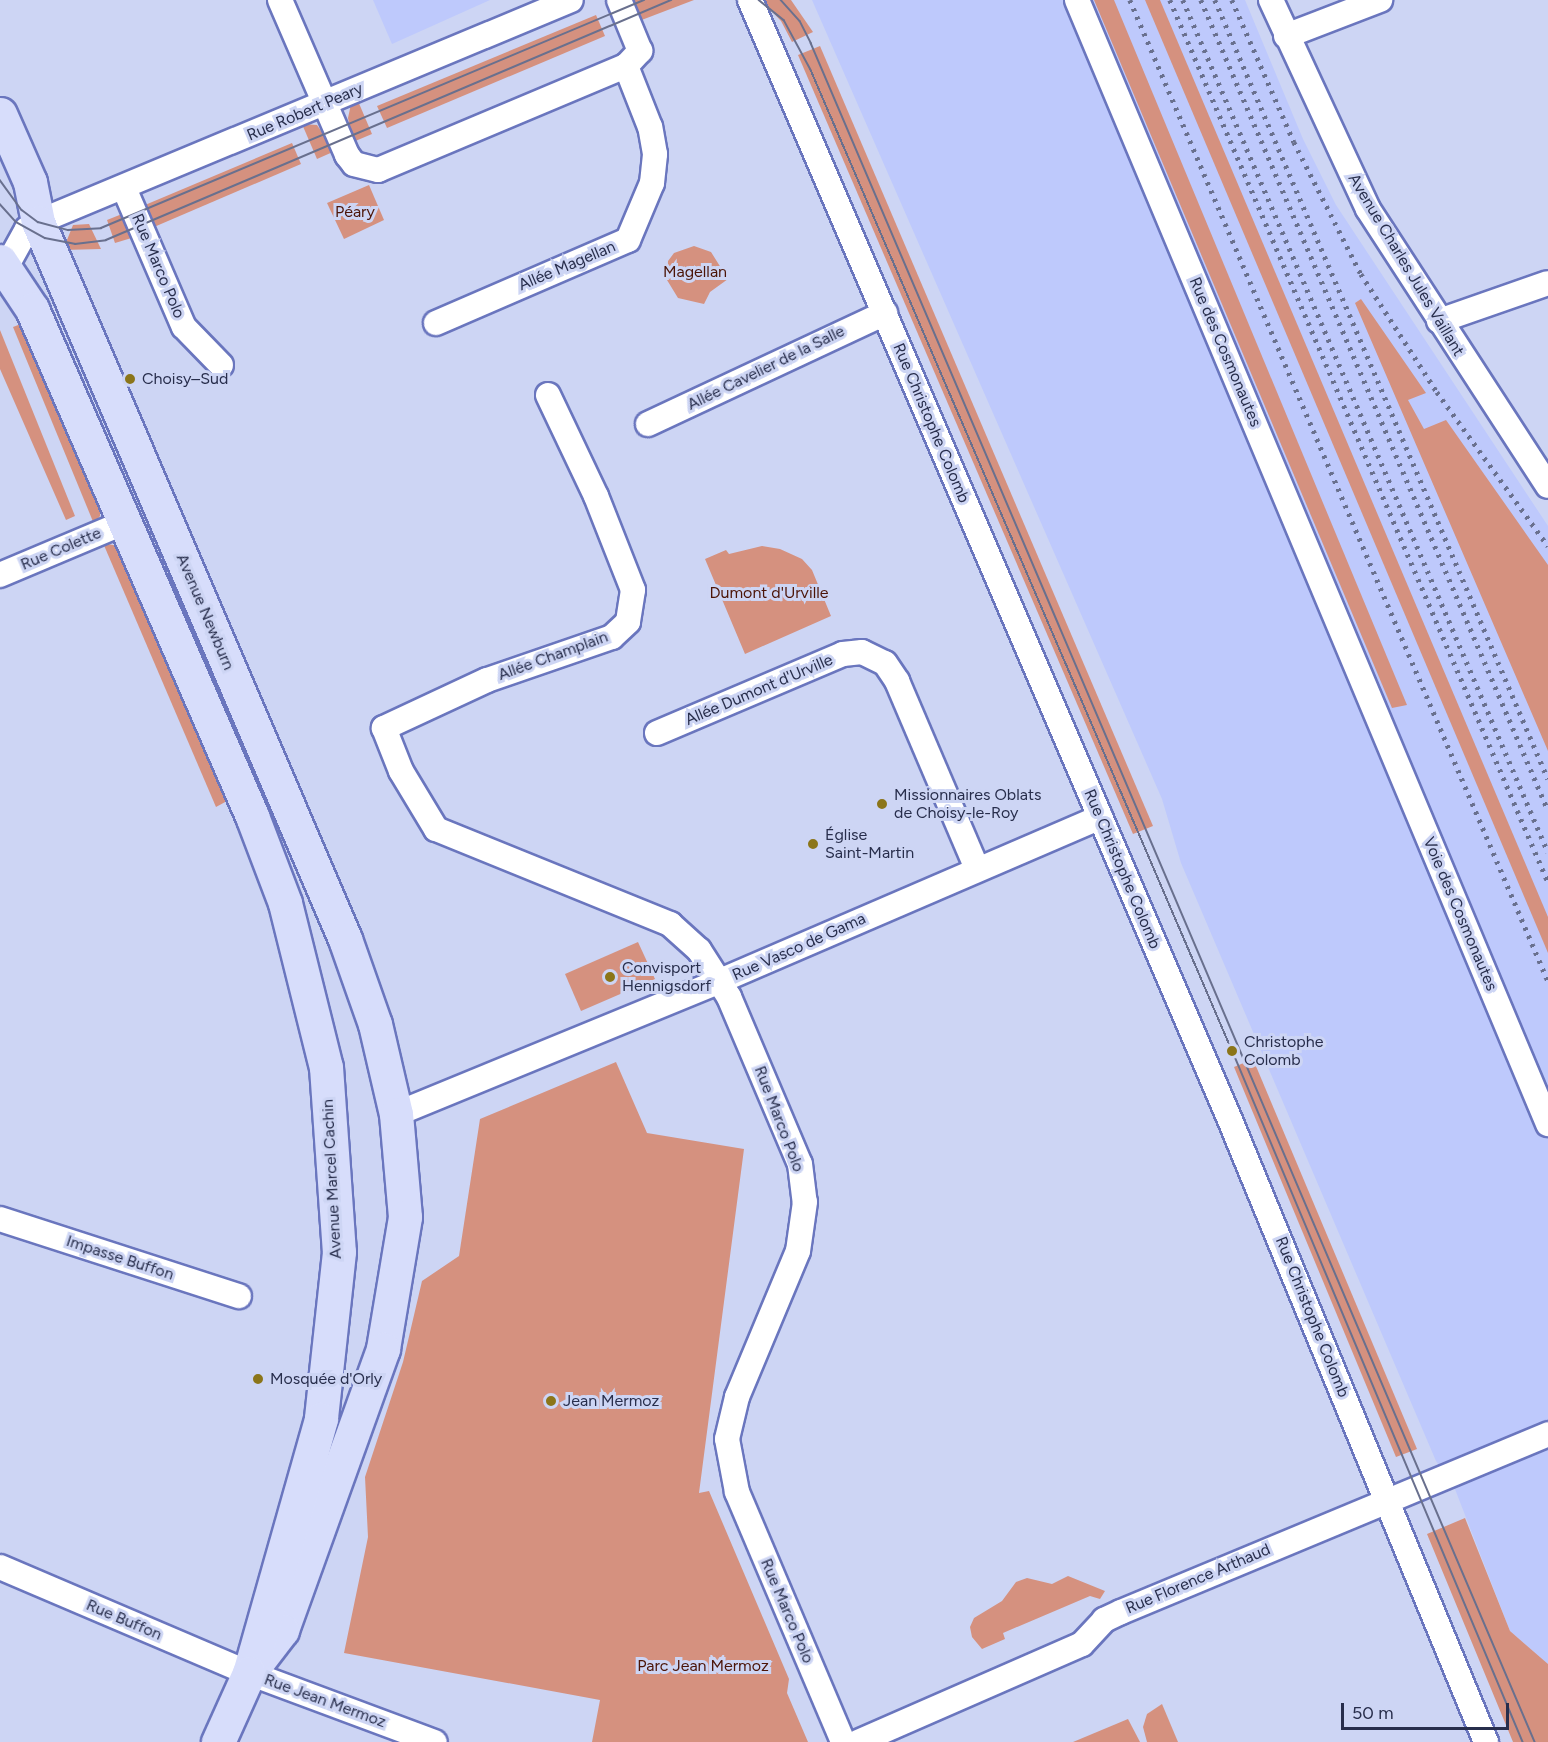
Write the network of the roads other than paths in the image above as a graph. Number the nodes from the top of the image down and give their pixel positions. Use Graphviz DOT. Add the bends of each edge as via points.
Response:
graph roads {
  1 [pos="280,0"];
  2 [pos="571,0"];
  3 [pos="619,0"];
  4 [pos="750,0"];
  5 [pos="1077,0"];
  6 [pos="1271,0"];
  7 [pos="1380,0"];
  8 [pos="1286,36"];
  9 [pos="626,66"];
  10 [pos="323,104"];
  11 [pos="0,114"];
  12 [pos="124,188"];
  13 [pos="38,222"];
  14 [pos="2,270"];
  15 [pos="1548,283"];
  16 [pos="885,313"];
  17 [pos="1438,321"];
  18 [pos="436,323"];
  19 [pos="221,365"];
  20 [pos="548,395"];
  21 [pos="648,424"];
  22 [pos="1548,486"];
  23 [pos="123,523"];
  24 [pos="0,575"];
  25 [pos="1372,705"];
  26 [pos="384,728"];
  27 [pos="657,733"];
  28 [pos="1100,817"];
  29 [pos="977,869"];
  30 [pos="720,981"];
  31 [pos="396,1114"];
  32 [pos="1548,1124"];
  33 [pos="0,1219"];
  34 [pos="239,1296"];
  35 [pos="1548,1434"];
  36 [pos="1389,1499"];
  37 [pos="0,1567"];
  38 [pos="249,1673"];
  39 [pos="218,1742"];
  40 [pos="435,1742"];
  41 [pos="843,1742"];
  42 [pos="858,1742"];
  43 [pos="1486,1742"];
  1 -- 10 [label="street"];
  2 -- 10 [label="street, Rue Robert Peary"];
  3 -- 9 [label="street" via="640,51"];
  4 -- 16 [label="street, Rue Christophe Colomb"];
  5 -- 25 [label="street, Rue des Cosmonautes"];
  6 -- 8 [label="street, Avenue Charles Jules Vaillant"];
  7 -- 8 [label="street"];
  8 -- 17 [label="street, Avenue Charles Jules Vaillant" via="1368,208"];
  9 -- 10 [label="street" via="378,170 354,164"];
  9 -- 18 [label="street, Allée Magellan" via="650,127 655,154 652,183 628,240"];
  10 -- 12 [label="street, Rue Robert Peary"];
  11 -- 13 [label="main road, Avenue Newburn" via="30,182"];
  12 -- 13 [label="street, Rue Robert Peary"];
  12 -- 19 [label="street, Rue Marco Polo" via="184,327"];
  13 -- 14 [label="street" via="27,229"];
  13 -- 31 [label="main road, Avenue Newburn" via="345,939 375,1024"];
  14 -- 23 [label="main road" via="33,309"];
  15 -- 17 [label="street"];
  16 -- 21 [label="street, Allée Cavelier de la Salle"];
  16 -- 28 [label="street, Rue Christophe Colomb"];
  17 -- 22 [label="street, Avenue Charles Jules Vaillant"];
  20 -- 26 [label="street, Allée Champlain" via="597,496 633,590 628,622 612,637 487,680"];
  23 -- 24 [label="street, Rue Colette"];
  23 -- 38 [label="main road, Avenue Marcel Cachin" via="285,903 326,1068 339,1252 321,1419"];
  25 -- 32 [label="street, Voie des Cosmonautes"];
  26 -- 30 [label="street, Rue Marco Polo" via="401,771 436,829 670,924 699,950"];
  27 -- 29 [label="street, Allée Dumont d'Urville" via="843,654 862,652 885,663 897,681"];
  28 -- 29 [label="street, Rue Vasco de Gama"];
  28 -- 36 [label="street, Rue Christophe Colomb"];
  29 -- 30 [label="street, Rue Vasco de Gama"];
  30 -- 31 [label="street, Rue Vasco de Gama"];
  30 -- 41 [label="street, Rue Marco Polo" via="800,1164 805,1202 798,1251 737,1397 727,1438 737,1492"];
  31 -- 38 [label="main road, Avenue Marcel Cachin" via="405,1217 383,1349 282,1630"];
  33 -- 34 [label="street, Impasse Buffon"];
  35 -- 36 [label="street, Rue Florence Arthaud"];
  36 -- 42 [label="street, Rue Florence Arthaud" via="1121,1612 1104,1620 1082,1644"];
  36 -- 43 [label="street, Rue Christophe Colomb"];
  37 -- 38 [label="street, Rue Buffon"];
  38 -- 39 [label="main road, Avenue Marcel Cachin"];
  38 -- 40 [label="street, Rue Jean Mermoz"];
}
